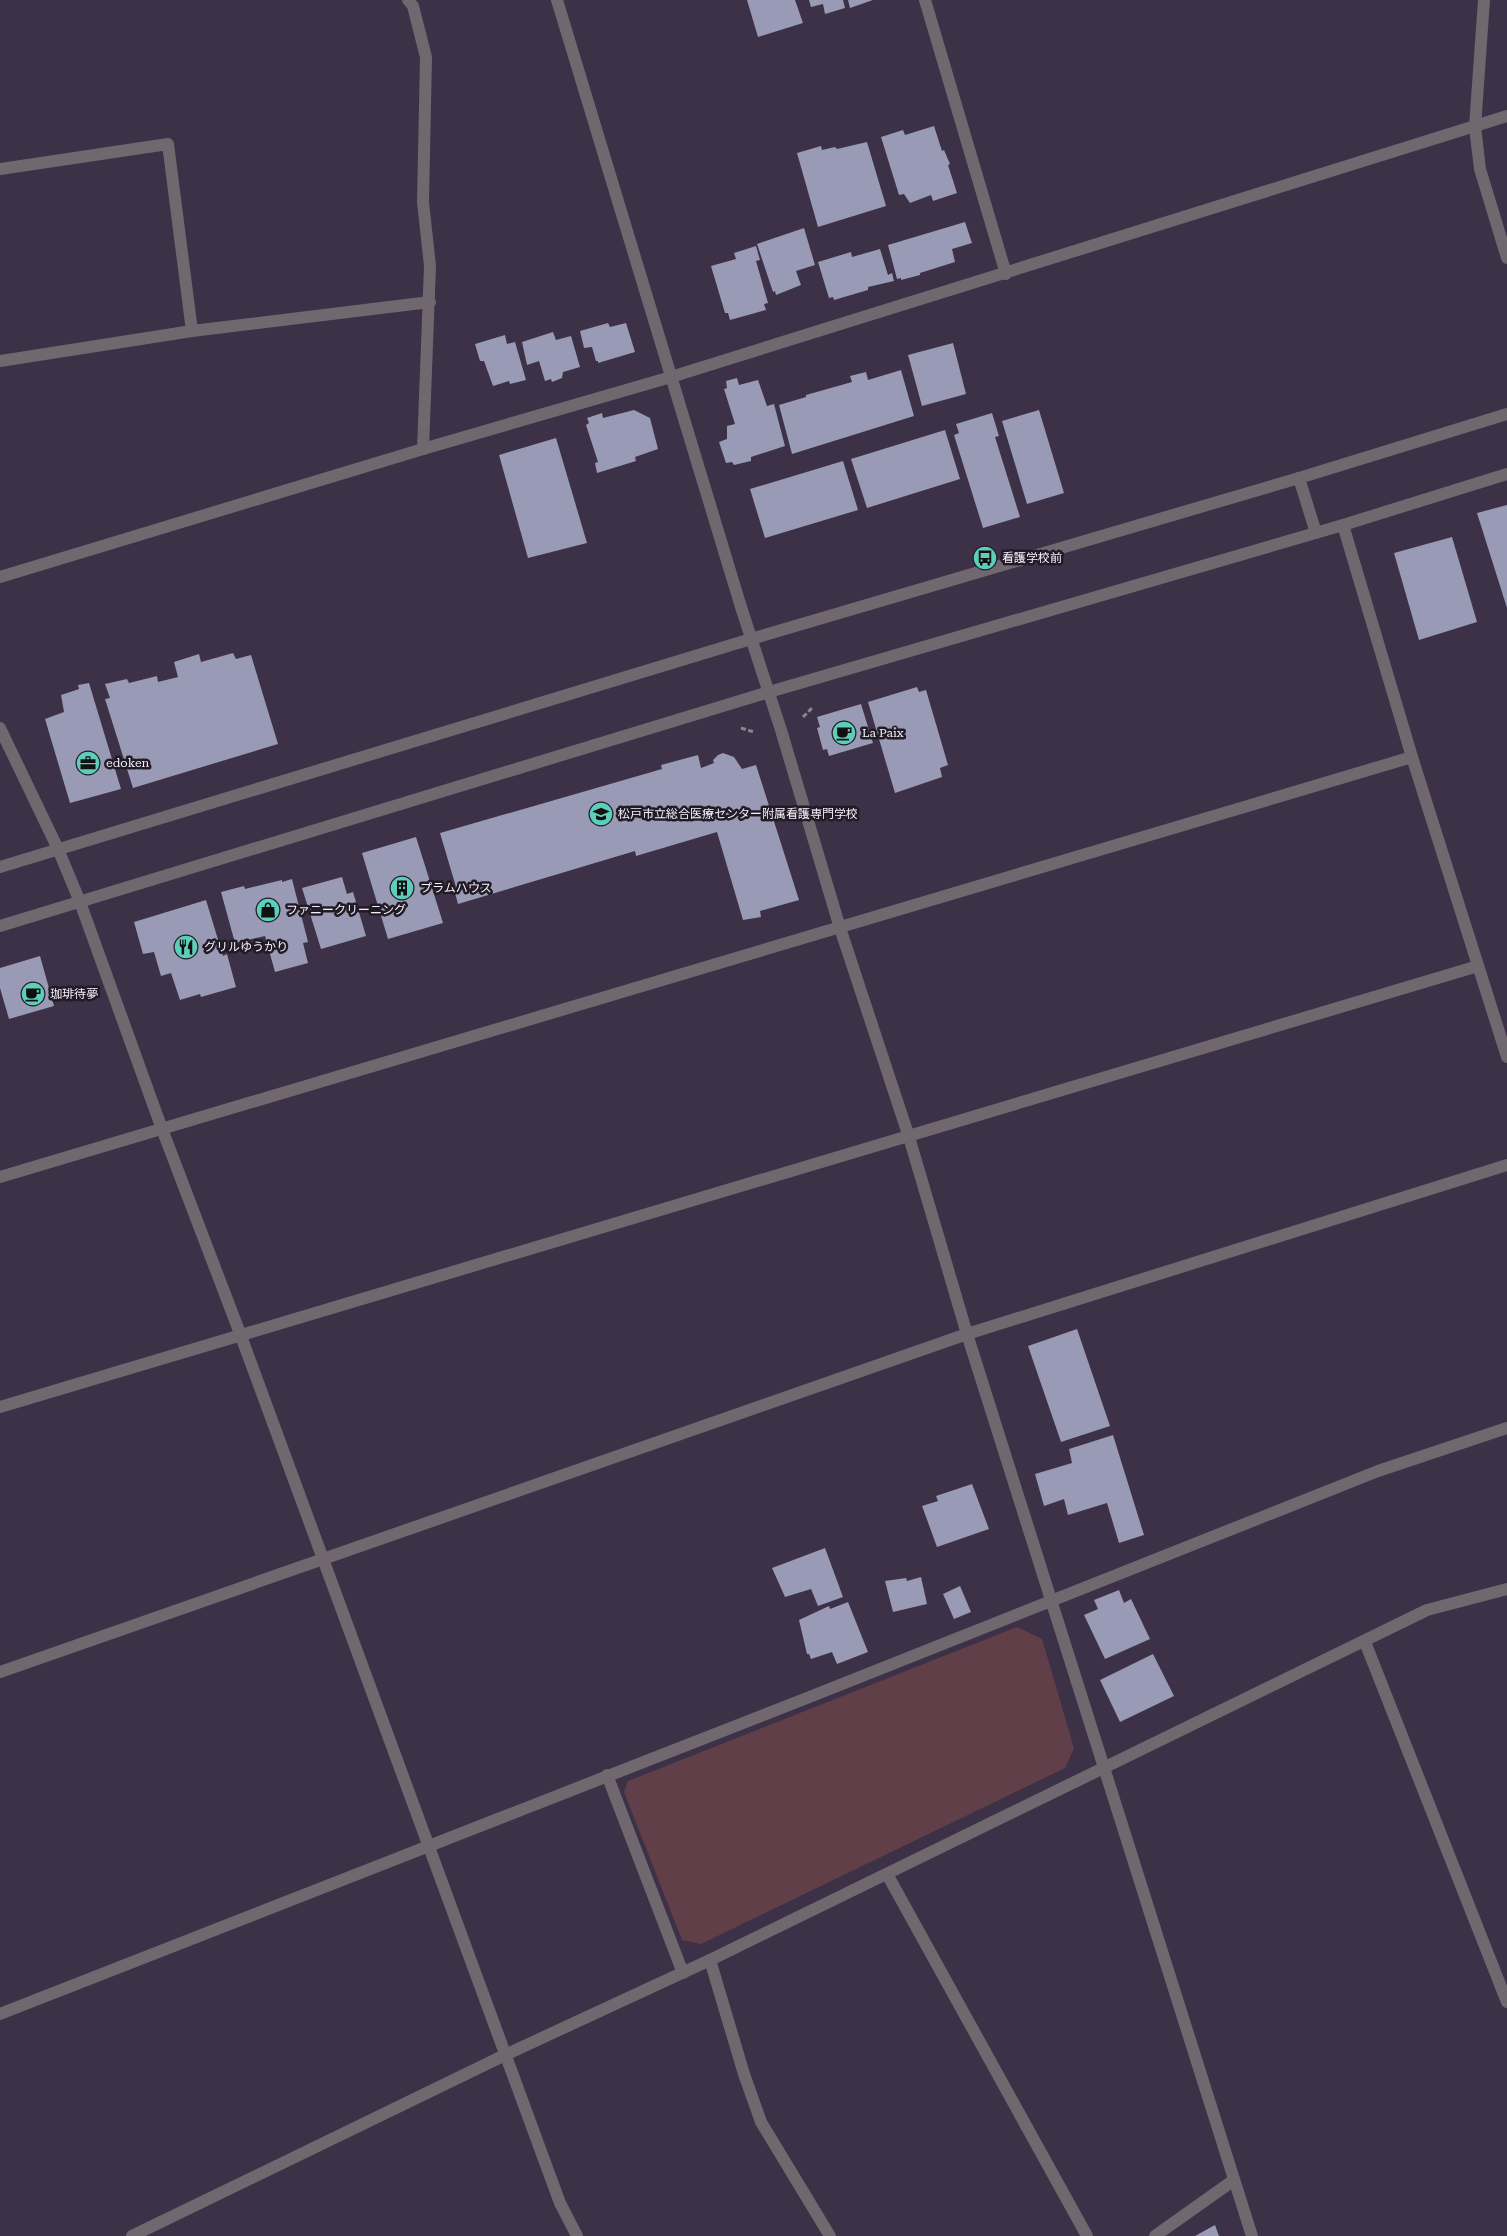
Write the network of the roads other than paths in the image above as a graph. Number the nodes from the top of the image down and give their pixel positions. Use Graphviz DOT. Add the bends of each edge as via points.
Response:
graph roads {
  1 [pos="408,0"];
  2 [pos="557,0"];
  3 [pos="925,0"];
  4 [pos="1484,0"];
  5 [pos="1507,116"];
  6 [pos="1475,127"];
  7 [pos="0,169"];
  8 [pos="1507,258"];
  9 [pos="1006,274"];
  10 [pos="430,302"];
  11 [pos="192,331"];
  12 [pos="0,361"];
  13 [pos="671,377"];
  14 [pos="1507,414"];
  15 [pos="423,449"];
  16 [pos="1507,474"];
  17 [pos="1299,478"];
  18 [pos="1343,525"];
  19 [pos="1316,532"];
  20 [pos="0,578"];
  21 [pos="751,639"];
  22 [pos="769,692"];
  23 [pos="0,728"];
  24 [pos="1412,757"];
  25 [pos="58,849"];
  26 [pos="0,866"];
  27 [pos="80,902"];
  28 [pos="0,926"];
  29 [pos="840,928"];
  30 [pos="1478,966"];
  31 [pos="1507,1057"];
  32 [pos="162,1129"];
  33 [pos="909,1137"];
  34 [pos="1507,1165"];
  35 [pos="0,1177"];
  36 [pos="967,1334"];
  37 [pos="241,1336"];
  38 [pos="0,1407"];
  39 [pos="1507,1428"];
  40 [pos="322,1560"];
  41 [pos="1507,1589"];
  42 [pos="1052,1601"];
  43 [pos="1365,1642"];
  44 [pos="0,1672"];
  45 [pos="1104,1767"];
  46 [pos="607,1775"];
  47 [pos="430,1846"];
  48 [pos="887,1874"];
  49 [pos="710,1960"];
  50 [pos="683,1973"];
  51 [pos="1504,1985"];
  52 [pos="1507,2002"];
  53 [pos="0,2014"];
  54 [pos="505,2055"];
  55 [pos="1234,2180"];
  56 [pos="132,2236"];
  57 [pos="577,2236"];
  58 [pos="830,2236"];
  59 [pos="1087,2236"];
  60 [pos="1155,2236"];
  61 [pos="1252,2236"];
  1 -- 10 [label="street" via="414,6 426,57 423,202 430,266"];
  2 -- 13 [label="street"];
  3 -- 9 [label="street"];
  4 -- 6 [label="street"];
  5 -- 6 [label="street"];
  6 -- 8 [label="street" via="1480,169"];
  6 -- 9 [label="street"];
  7 -- 11 [label="street" via="168,144"];
  9 -- 13 [label="street"];
  10 -- 11 [label="street"];
  10 -- 15 [label="street"];
  11 -- 12 [label="street"];
  13 -- 15 [label="street"];
  13 -- 21 [label="street"];
  14 -- 17 [label="street"];
  15 -- 20 [label="street"];
  16 -- 18 [label="street"];
  17 -- 19 [label="street"];
  17 -- 21 [label="street"];
  18 -- 19 [label="street"];
  18 -- 24 [label="street"];
  19 -- 22 [label="street"];
  21 -- 22 [label="street"];
  21 -- 25 [label="street"];
  22 -- 27 [label="street"];
  22 -- 29 [label="street"];
  23 -- 25 [label="street"];
  24 -- 29 [label="street"];
  24 -- 30 [label="street"];
  25 -- 26 [label="street"];
  25 -- 27 [label="street"];
  27 -- 28 [label="street"];
  27 -- 32 [label="street"];
  29 -- 32 [label="street"];
  29 -- 33 [label="street"];
  30 -- 31 [label="street"];
  30 -- 33 [label="street"];
  32 -- 35 [label="street"];
  32 -- 37 [label="street"];
  33 -- 36 [label="street"];
  33 -- 37 [label="street"];
  34 -- 36 [label="street"];
  36 -- 40 [label="street"];
  36 -- 42 [label="street"];
  37 -- 38 [label="street"];
  37 -- 40 [label="street"];
  39 -- 42 [label="street" via="1378,1471"];
  40 -- 44 [label="street"];
  40 -- 47 [label="street"];
  41 -- 43 [label="street" via="1427,1610"];
  42 -- 45 [label="street"];
  42 -- 46 [label="street"];
  43 -- 45 [label="street"];
  43 -- 51 [label="street"];
  45 -- 48 [label="street"];
  45 -- 55 [label="street"];
  46 -- 47 [label="street"];
  46 -- 50 [label="street"];
  47 -- 53 [label="street"];
  47 -- 54 [label="street"];
  48 -- 49 [label="street"];
  48 -- 59 [label="street"];
  49 -- 50 [label="street"];
  49 -- 58 [label="street" via="761,2122"];
  50 -- 54 [label="street"];
  51 -- 52 [label="street"];
  54 -- 56 [label="street"];
  54 -- 57 [label="street" via="560,2203"];
  55 -- 60 [label="street"];
  55 -- 61 [label="street"];
}
